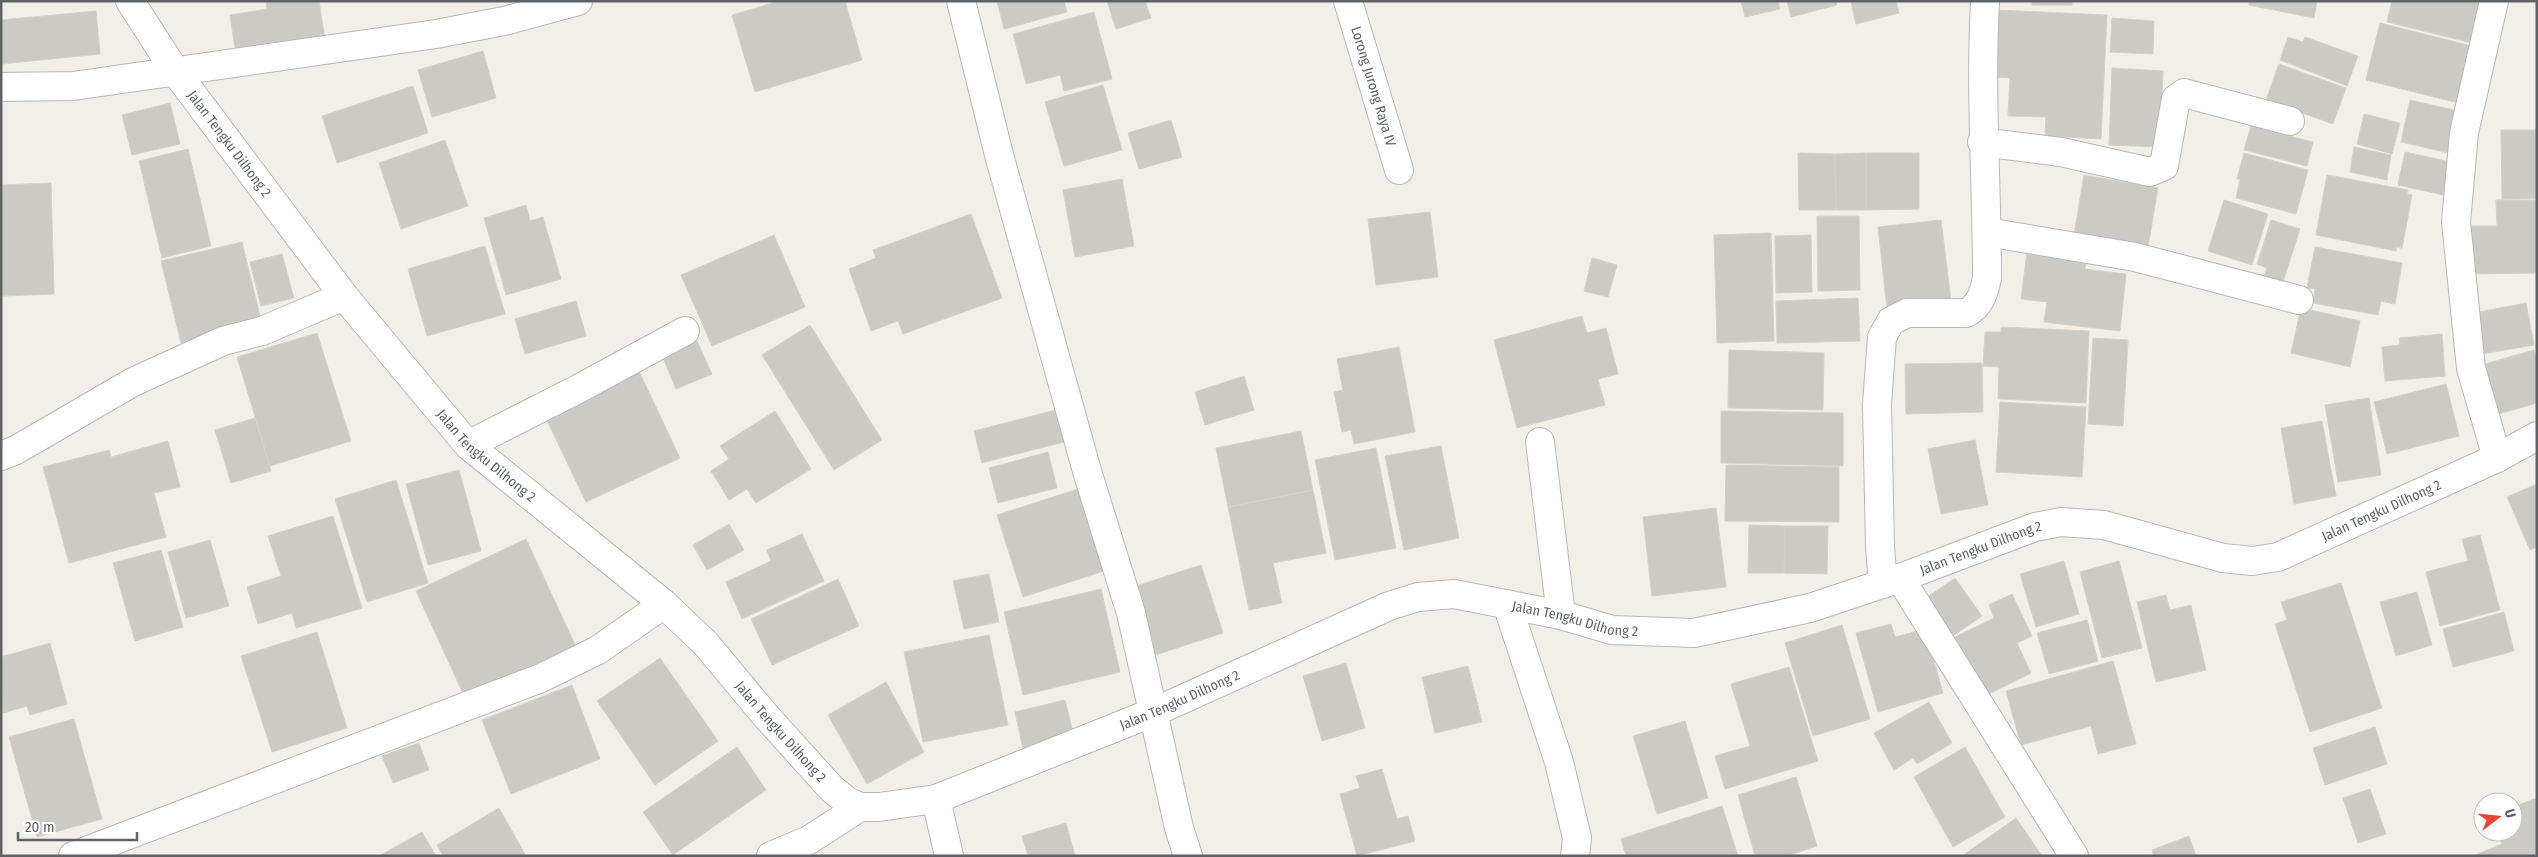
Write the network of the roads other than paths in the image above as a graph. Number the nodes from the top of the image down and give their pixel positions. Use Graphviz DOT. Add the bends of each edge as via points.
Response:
graph roads {
  1 [pos="130,1"];
  2 [pos="578,1"];
  3 [pos="961,1"];
  4 [pos="1348,1"];
  5 [pos="1985,1"];
  6 [pos="2494,1"];
  7 [pos="175,71"];
  8 [pos="1,87"];
  9 [pos="2290,121"];
  10 [pos="1982,142"];
  11 [pos="1399,170"];
  12 [pos="1987,232"];
  13 [pos="344,296"];
  14 [pos="2299,300"];
  15 [pos="685,331"];
  16 [pos="2537,436"];
  17 [pos="1540,442"];
  18 [pos="468,445"];
  19 [pos="1,456"];
  20 [pos="2497,458"];
  21 [pos="1892,581"];
  22 [pos="664,604"];
  23 [pos="1507,604"];
  24 [pos="1561,615"];
  25 [pos="1154,712"];
  26 [pos="936,799"];
  27 [pos="860,807"];
  28 [pos="72,856"];
  29 [pos="771,856"];
  30 [pos="950,856"];
  31 [pos="1188,856"];
  32 [pos="1575,856"];
  33 [pos="2074,856"];
  1 -- 7 [label="street, Jalan Tengku Dilhong 2"];
  2 -- 7 [label="street" via="504,21 436,34"];
  3 -- 25 [label="street" via="999,155 1087,471 1131,614"];
  4 -- 11 [label="street, Lorong Jurong Raya IV"];
  5 -- 10 [label="street"];
  6 -- 20 [label="street" via="2464,133 2456,222 2471,368"];
  7 -- 8 [label="street" via="73,86"];
  7 -- 13 [label="street, Jalan Tengku Dilhong 2"];
  9 -- 10 [label="street" via="2184,93 2176,99 2164,166 2150,172 2061,152"];
  10 -- 12 [label="street"];
  12 -- 14 [label="street" via="2135,257"];
  12 -- 21 [label="street" via="1987,278 1984,293 1974,309 1966,313 1907,313 1892,321 1882,337 1877,404 1880,547"];
  13 -- 18 [label="street, Jalan Tengku Dilhong 2"];
  13 -- 19 [label="street" via="262,331 223,340 133,382"];
  15 -- 18 [label="street"];
  16 -- 20 [label="street, Jalan Tengku Dilhong 2"];
  17 -- 24 [label="street"];
  18 -- 22 [label="street, Jalan Tengku Dilhong 2"];
  20 -- 21 [label="street, Jalan Tengku Dilhong 2" via="2278,557 2252,561 2224,558 2104,525 2061,522 2035,527"];
  21 -- 24 [label="street, Jalan Tengku Dilhong 2" via="1810,608 1694,633 1612,630"];
  21 -- 33 [label="street"];
  22 -- 27 [label="street, Jalan Tengku Dilhong 2" via="706,644 832,788"];
  22 -- 28 [label="street" via="598,650 541,678"];
  23 -- 24 [label="street, Jalan Tengku Dilhong 2"];
  23 -- 25 [label="street, Jalan Tengku Dilhong 2" via="1454,594 1418,597 1388,606"];
  23 -- 32 [label="street" via="1559,762 1577,838"];
  25 -- 26 [label="street, Jalan Tengku Dilhong 2"];
  25 -- 31 [label="street"];
  26 -- 27 [label="street, Jalan Tengku Dilhong 2"];
  26 -- 30 [label="street"];
  27 -- 29 [label="street" via="809,840"];
}
